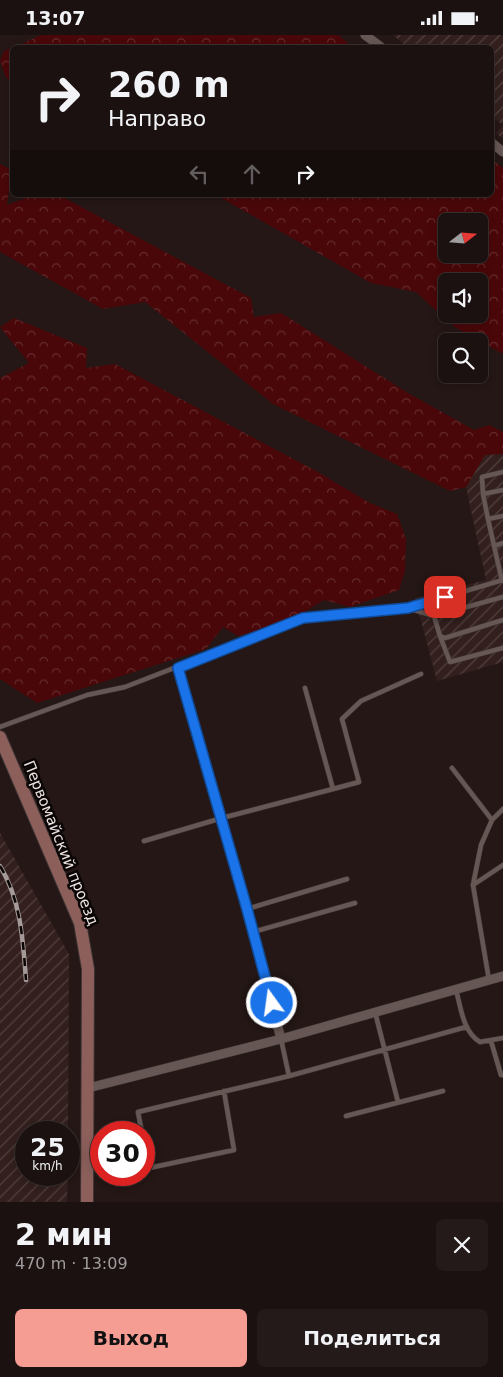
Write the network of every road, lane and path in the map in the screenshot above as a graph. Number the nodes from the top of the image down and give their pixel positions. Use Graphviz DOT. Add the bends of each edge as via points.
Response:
graph roads {
  1 [pos="365,35"];
  2 [pos="378,45"];
  3 [pos="503,472"];
  4 [pos="503,490"];
  5 [pos="483,494"];
  6 [pos="503,516"];
  7 [pos="488,519"];
  8 [pos="503,543"];
  9 [pos="494,546"];
  10 [pos="502,580"];
  11 [pos="503,597"];
  12 [pos="408,608"];
  13 [pos="434,615"];
  14 [pos="503,620"];
  15 [pos="440,636"];
  16 [pos="503,647"];
  17 [pos="178,668"];
  18 [pos="422,674"];
  19 [pos="306,688"];
  20 [pos="0,727"];
  21 [pos="0,737"];
  22 [pos="452,768"];
  23 [pos="333,789"];
  24 [pos="503,809"];
  25 [pos="222,818"];
  26 [pos="492,820"];
  27 [pos="144,841"];
  28 [pos="503,865"];
  29 [pos="347,879"];
  30 [pos="473,885"];
  31 [pos="355,903"];
  32 [pos="247,909"];
  33 [pos="253,932"];
  34 [pos="503,976"];
  35 [pos="489,980"];
  36 [pos="456,989"];
  37 [pos="375,1012"];
  38 [pos="466,1027"];
  39 [pos="503,1038"];
  40 [pos="281,1039"];
  41 [pos="492,1041"];
  42 [pos="385,1051"];
  43 [pos="503,1075"];
  44 [pos="288,1076"];
  45 [pos="88,1088"];
  46 [pos="224,1091"];
  47 [pos="443,1091"];
  48 [pos="398,1102"];
  49 [pos="346,1116"];
  50 [pos="140,1121"];
  51 [pos="155,1167"];
  52 [pos="87,1202"];
  1 -- 2 [label="street"];
  3 -- 5 [label="lane" via="482,477"];
  4 -- 5 [label="lane"];
  5 -- 7 [label="lane"];
  6 -- 7 [label="lane"];
  7 -- 9 [label="lane"];
  8 -- 9 [label="lane"];
  9 -- 10 [label="lane"];
  10 -- 12 [label="lane"];
  11 -- 13 [label="lane"];
  12 -- 13 [label="lane"];
  12 -- 17 [label="lane" via="303,618"];
  13 -- 15 [label="lane"];
  14 -- 15 [label="lane" via="445,638"];
  15 -- 16 [label="lane" via="450,662"];
  17 -- 20 [label="lane" via="125,687 87,695"];
  17 -- 25 [label="street"];
  18 -- 23 [label="lane" via="362,701 342,719 359,782"];
  19 -- 23 [label="lane"];
  21 -- 45 [label="main road, Первомайский проезд" via="80,923 88,969"];
  22 -- 26 [label="lane"];
  23 -- 25 [label="lane"];
  24 -- 26 [label="lane"];
  25 -- 27 [label="lane"];
  25 -- 32 [label="street"];
  26 -- 30 [label="lane" via="481,845"];
  28 -- 30 [label="lane"];
  29 -- 32 [label="lane"];
  30 -- 35 [label="lane"];
  31 -- 33 [label="lane"];
  32 -- 33 [label="street"];
  33 -- 40 [label="street"];
  34 -- 35 [label="street"];
  35 -- 36 [label="street"];
  36 -- 37 [label="street"];
  36 -- 38 [label="lane"];
  37 -- 40 [label="street"];
  37 -- 42 [label="lane"];
  38 -- 41 [label="lane" via="472,1038 480,1043"];
  38 -- 42 [label="lane"];
  39 -- 41 [label="lane"];
  40 -- 44 [label="lane"];
  40 -- 45 [label="street"];
  41 -- 43 [label="lane"];
  42 -- 44 [label="lane"];
  42 -- 48 [label="lane"];
  44 -- 46 [label="lane"];
  45 -- 52 [label="main road, Первомайский проезд"];
  46 -- 50 [label="lane" via="138,1112"];
  46 -- 51 [label="lane" via="234,1150"];
  47 -- 48 [label="lane"];
  48 -- 49 [label="lane"];
}
